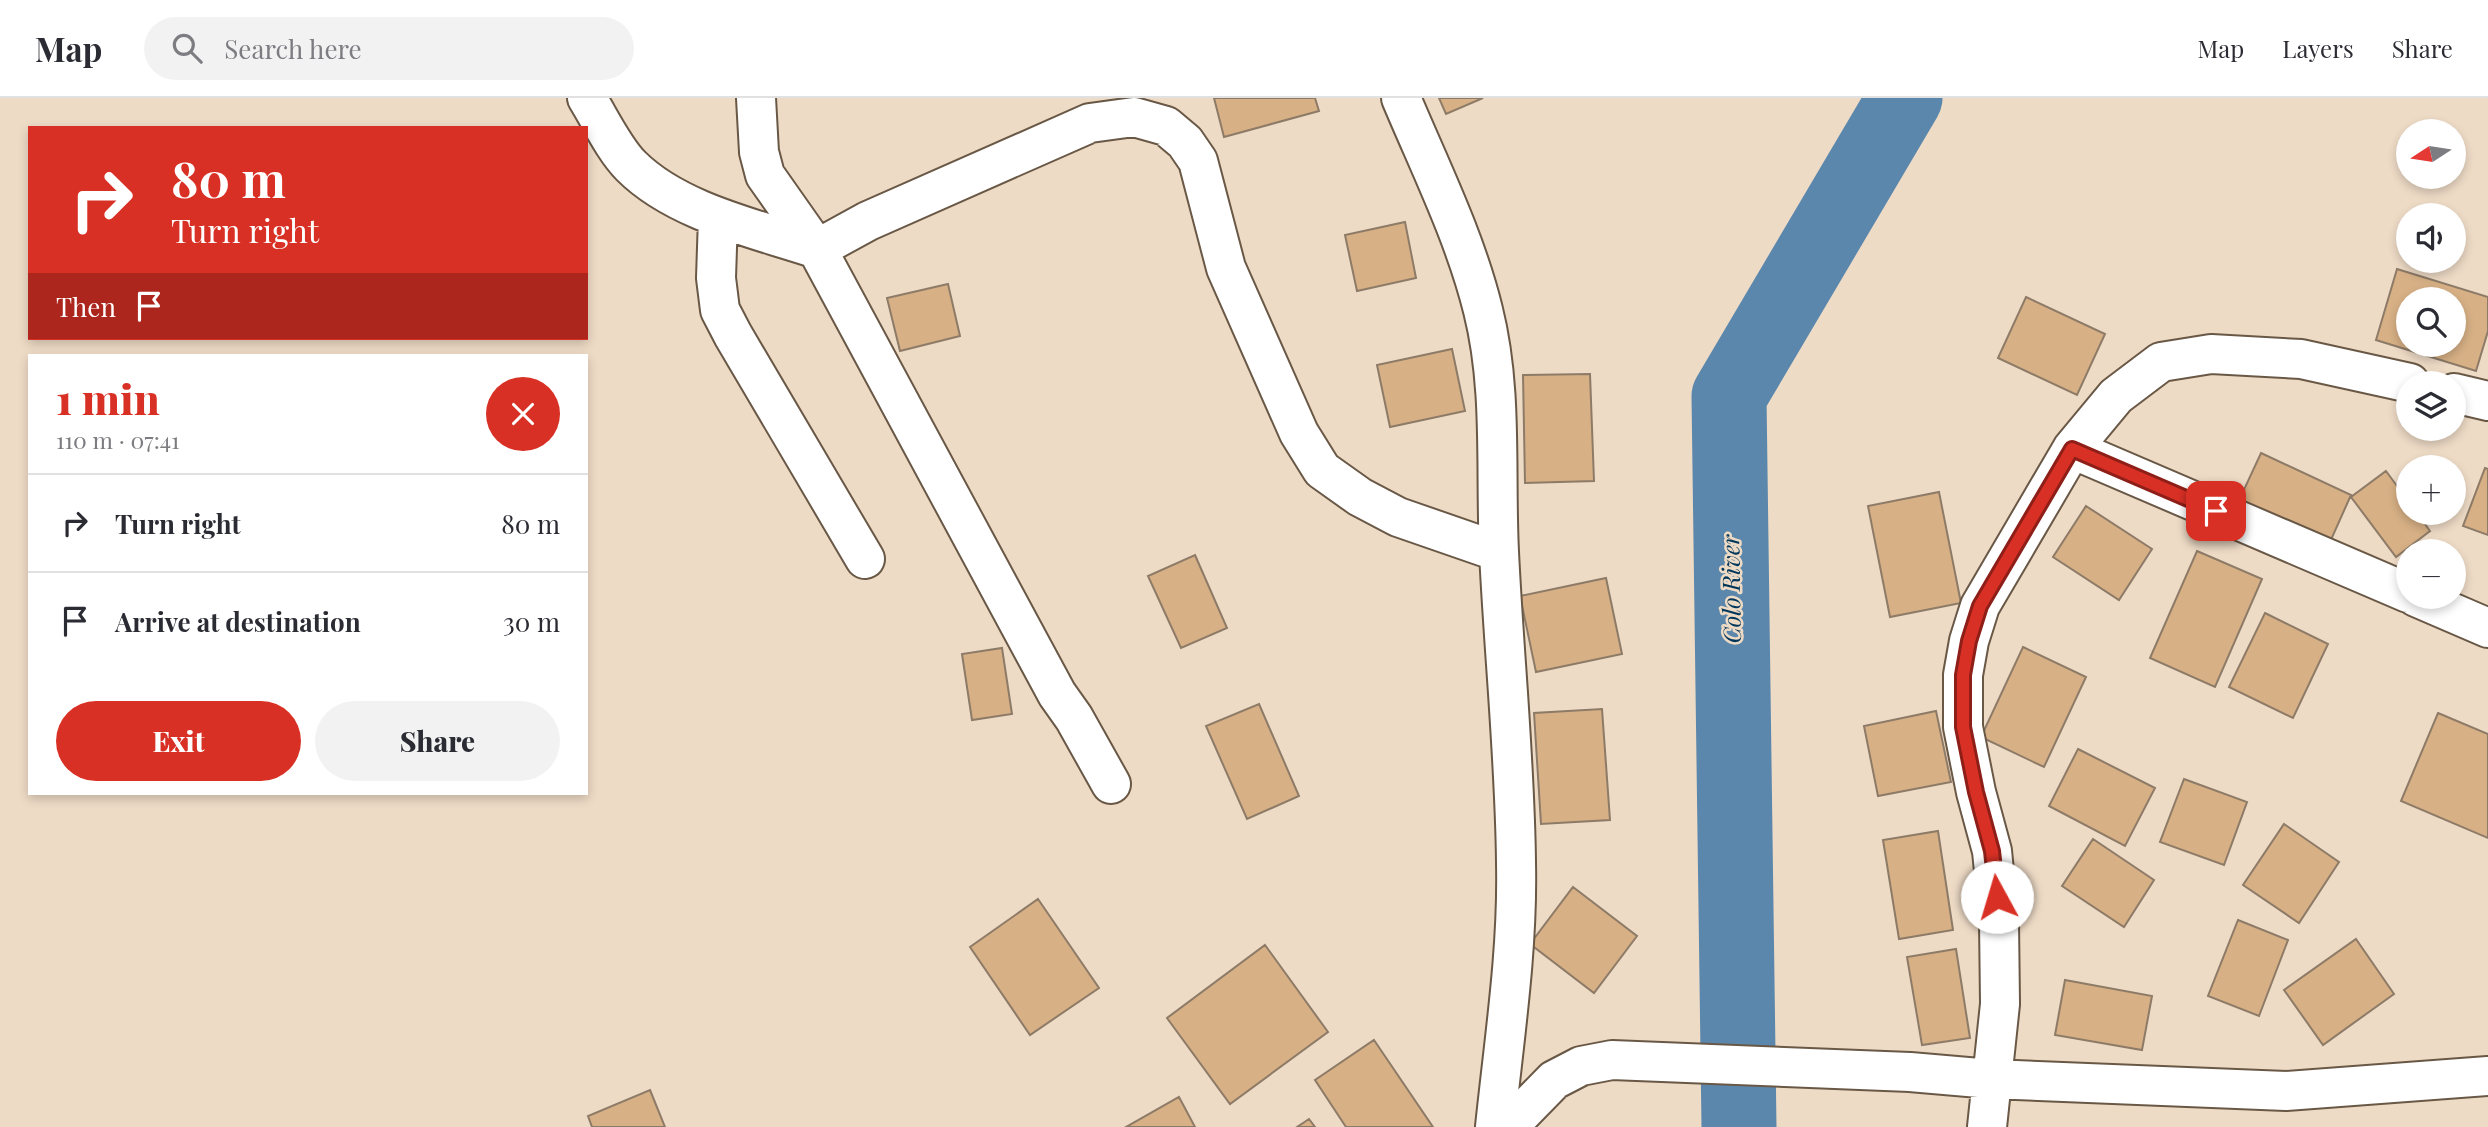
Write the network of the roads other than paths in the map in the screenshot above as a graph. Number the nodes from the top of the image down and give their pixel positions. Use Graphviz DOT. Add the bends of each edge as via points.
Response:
graph roads {
  1 [pos="587,98"];
  2 [pos="757,98"];
  3 [pos="1401,98"];
  4 [pos="718,217"];
  5 [pos="817,249"];
  6 [pos="2396,380"];
  7 [pos="2466,396"];
  8 [pos="2488,401"];
  9 [pos="2072,449"];
  10 [pos="1499,552"];
  11 [pos="865,559"];
  12 [pos="2396,588"];
  13 [pos="2444,609"];
  14 [pos="2488,628"];
  15 [pos="1111,784"];
  16 [pos="2488,1076"];
  17 [pos="1991,1079"];
  18 [pos="1495,1127"];
  19 [pos="1508,1127"];
  20 [pos="1987,1127"];
  1 -- 4 [label="street" via="628,164 654,187"];
  2 -- 5 [label="street" via="759,152 765,175"];
  3 -- 10 [label="street" via="1465,251 1483,310 1494,370"];
  4 -- 5 [label="street"];
  4 -- 11 [label="street" via="720,310"];
  5 -- 10 [label="street" via="868,221 1090,123 1134,117 1166,126 1198,161 1226,268 1299,433 1322,470 1398,517"];
  5 -- 15 [label="street" via="1057,694"];
  6 -- 9 [label="street" via="2301,359 2211,354 2161,362 2116,396"];
  7 -- 8 [label="street"];
  9 -- 12 [label="street"];
  9 -- 17 [label="street" via="1980,606 1963,675 1963,727 1992,851 1999,920 2000,1004"];
  10 -- 18 [label="street" via="1517,865"];
  13 -- 14 [label="street"];
  16 -- 17 [label="street" via="2286,1091"];
  17 -- 19 [label="street" via="1612,1060 1581,1066 1554,1080"];
  17 -- 20 [label="street"];
}
